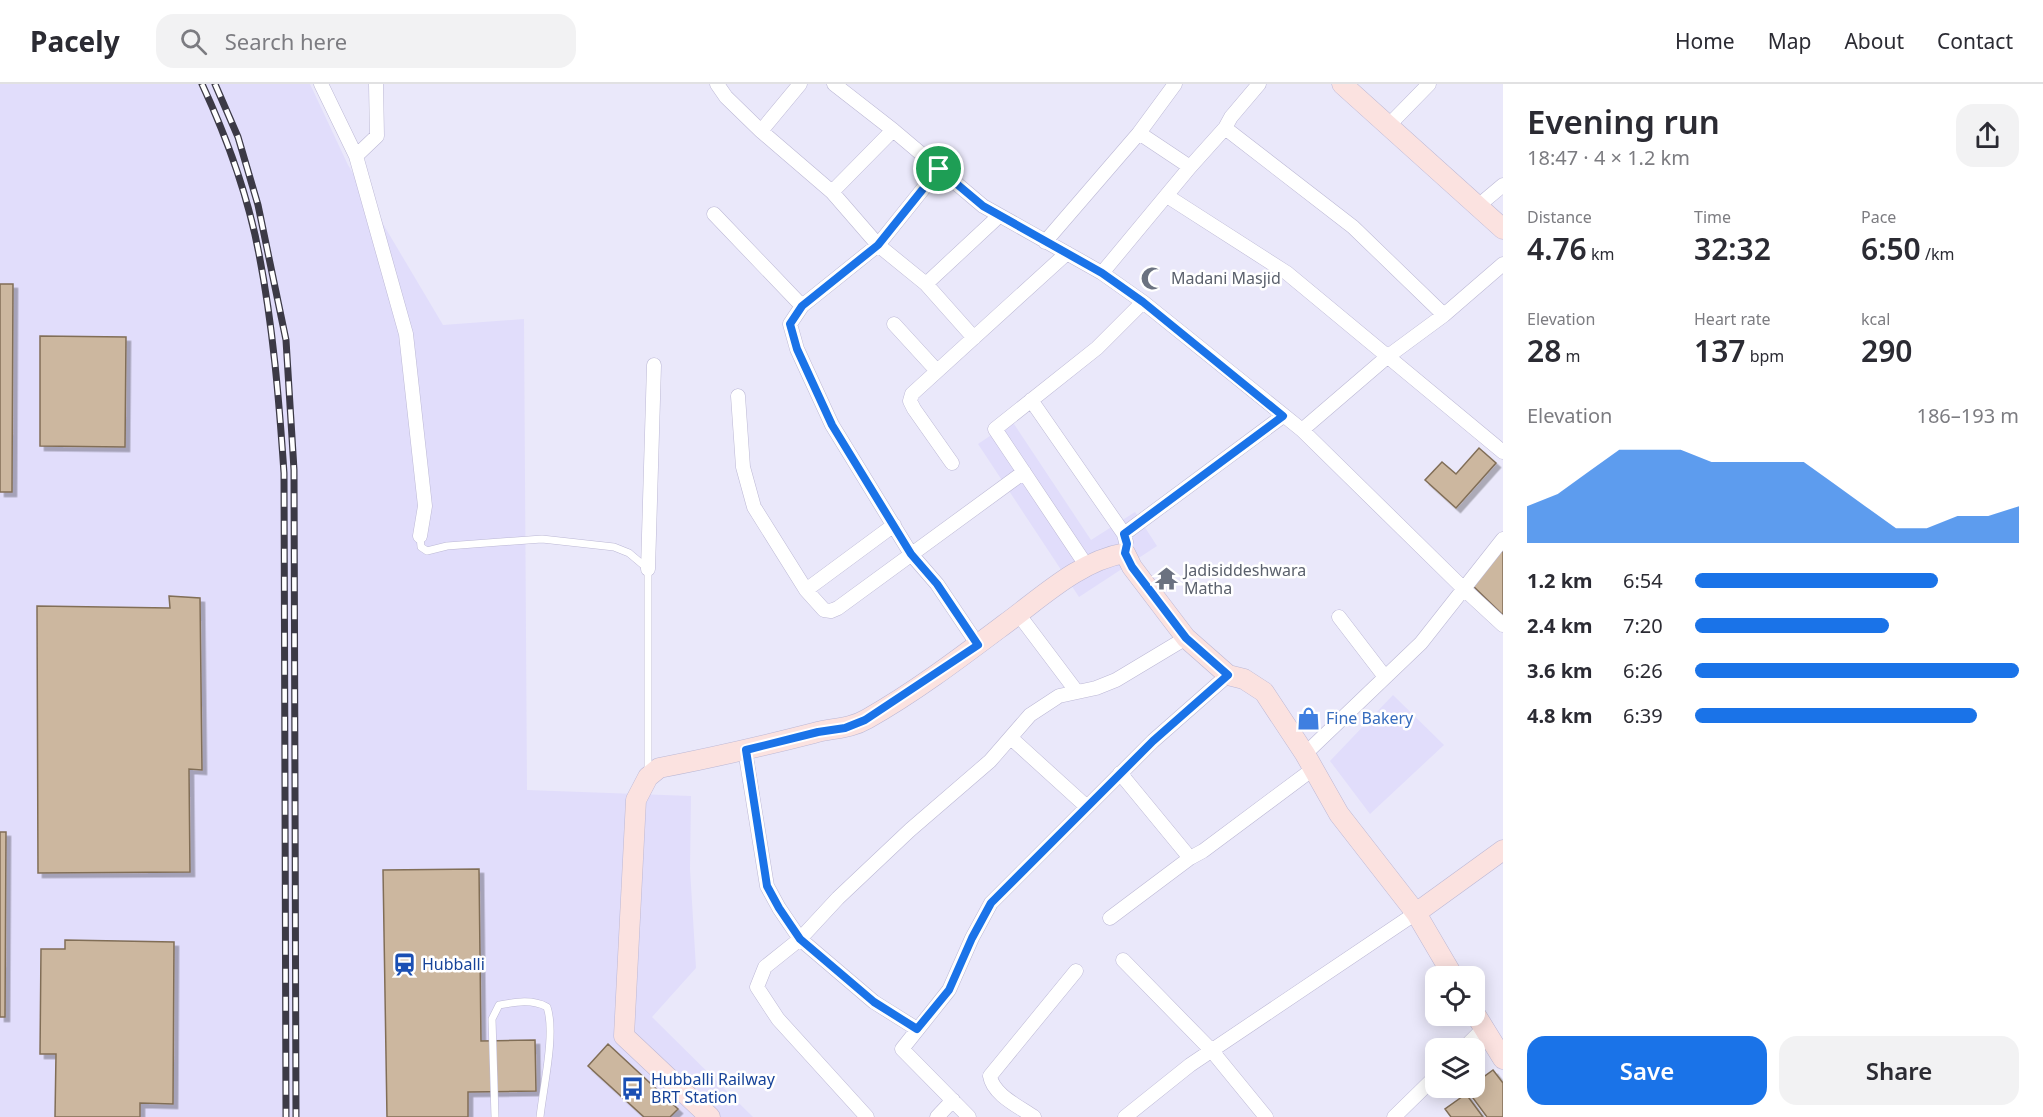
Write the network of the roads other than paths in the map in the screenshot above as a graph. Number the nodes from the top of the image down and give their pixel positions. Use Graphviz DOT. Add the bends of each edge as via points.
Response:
graph roads {
  1 [pos="321,84"];
  2 [pos="376,84"];
  3 [pos="717,84"];
  4 [pos="800,84"];
  5 [pos="834,84"];
  6 [pos="1175,84"];
  7 [pos="1259,84"];
  8 [pos="1342,84"];
  9 [pos="1429,84"];
  10 [pos="1389,125"];
  11 [pos="1225,128"];
  12 [pos="893,130"];
  13 [pos="761,131"];
  14 [pos="1139,132"];
  15 [pos="356,156"];
  16 [pos="1190,167"];
  17 [pos="939,169"];
  18 [pos="1503,185"];
  19 [pos="832,192"];
  20 [pos="1167,196"];
  21 [pos="1478,206"];
  22 [pos="714,214"];
  23 [pos="999,216"];
  24 [pos="1503,229"];
  25 [pos="1045,242"];
  26 [pos="878,245"];
  27 [pos="1066,254"];
  28 [pos="1503,264"];
  29 [pos="1102,273"];
  30 [pos="926,284"];
  31 [pos="1143,302"];
  32 [pos="802,306"];
  33 [pos="1444,315"];
  34 [pos="894,324"];
  35 [pos="974,338"];
  36 [pos="1387,357"];
  37 [pos="654,365"];
  38 [pos="937,370"];
  39 [pos="738,396"];
  40 [pos="1031,400"];
  41 [pos="1283,416"];
  42 [pos="1302,430"];
  43 [pos="1503,452"];
  44 [pos="952,463"];
  45 [pos="1024,472"];
  46 [pos="894,525"];
  47 [pos="420,536"];
  48 [pos="1503,539"];
  49 [pos="1124,543"];
  50 [pos="911,554"];
  51 [pos="1086,565"];
  52 [pos="648,569"];
  53 [pos="1464,589"];
  54 [pos="806,590"];
  55 [pos="1019,615"];
  56 [pos="1339,617"];
  57 [pos="1503,625"];
  58 [pos="1186,638"];
  59 [pos="978,645"];
  60 [pos="1228,675"];
  61 [pos="1385,677"];
  62 [pos="1077,692"];
  63 [pos="1011,738"];
  64 [pos="746,750"];
  65 [pos="1309,762"];
  66 [pos="1120,773"];
  67 [pos="648,777"];
  68 [pos="1087,807"];
  69 [pos="1503,850"];
  70 [pos="1190,858"];
  71 [pos="1416,913"];
  72 [pos="1110,918"];
  73 [pos="800,939"];
  74 [pos="1123,960"];
  75 [pos="1447,966"];
  76 [pos="1076,971"];
  77 [pos="1483,1026"];
  78 [pos="917,1029"];
  79 [pos="1212,1051"];
  80 [pos="1502,1058"];
  81 [pos="1425,1087"];
  82 [pos="953,1100"];
  83 [pos="495,1117"];
  84 [pos="540,1117"];
  85 [pos="710,1117"];
  86 [pos="867,1117"];
  87 [pos="937,1117"];
  88 [pos="969,1117"];
  89 [pos="1034,1117"];
  90 [pos="1125,1117"];
  91 [pos="1266,1117"];
  92 [pos="1394,1117"];
  1 -- 15 [label="street"];
  2 -- 15 [label="street" via="377,136"];
  3 -- 13 [label="street"];
  4 -- 13 [label="street"];
  5 -- 12 [label="street"];
  6 -- 14 [label="street"];
  7 -- 11 [label="street"];
  8 -- 10 [label="street"];
  9 -- 10 [label="street"];
  10 -- 21 [label="street"];
  11 -- 16 [label="street"];
  11 -- 33 [label="street" via="1353,227"];
  12 -- 17 [label="street"];
  12 -- 19 [label="street"];
  13 -- 19 [label="street"];
  14 -- 16 [label="street"];
  14 -- 25 [label="street"];
  15 -- 47 [label="street" via="406,334 425,506"];
  16 -- 20 [label="street"];
  17 -- 23 [label="street"];
  17 -- 26 [label="street"];
  18 -- 21 [label="street"];
  19 -- 26 [label="street"];
  20 -- 29 [label="street"];
  20 -- 36 [label="street" via="1287,273"];
  21 -- 24 [label="street"];
  22 -- 32 [label="street"];
  23 -- 25 [label="street"];
  23 -- 30 [label="street"];
  25 -- 27 [label="street"];
  26 -- 30 [label="street"];
  26 -- 32 [label="street"];
  27 -- 29 [label="street"];
  27 -- 35 [label="street"];
  28 -- 33 [label="street"];
  29 -- 31 [label="street"];
  30 -- 35 [label="street"];
  31 -- 40 [label="street" via="1097,348"];
  31 -- 41 [label="street"];
  32 -- 46 [label="street" via="790,324 797,349 832,425"];
  33 -- 36 [label="street"];
  34 -- 38 [label="street"];
  35 -- 38 [label="street"];
  36 -- 42 [label="street"];
  36 -- 43 [label="street"];
  37 -- 52 [label="street"];
  38 -- 44 [label="street" via="918,387 910,401"];
  39 -- 54 [label="street" via="742,466 754,507"];
  40 -- 45 [label="street" via="995,429"];
  40 -- 49 [label="street"];
  41 -- 42 [label="street"];
  41 -- 49 [label="street"];
  42 -- 53 [label="street"];
  45 -- 50 [label="street"];
  45 -- 51 [label="street"];
  46 -- 50 [label="street"];
  46 -- 54 [label="street"];
  47 -- 52 [label="lane" via="421,547 427,551 542,539 614,547 629,553"];
  48 -- 53 [label="street"];
  49 -- 51 [label="street" via="1110,556"];
  49 -- 58 [label="street" via="1132,567"];
  50 -- 54 [label="street" via="831,611 824,610"];
  50 -- 59 [label="street" via="937,584"];
  51 -- 55 [label="street"];
  52 -- 67 [label="lane"];
  53 -- 57 [label="street"];
  53 -- 61 [label="street" via="1421,643"];
  55 -- 59 [label="street"];
  55 -- 62 [label="street"];
  56 -- 61 [label="street"];
  58 -- 60 [label="street"];
  58 -- 62 [label="street" via="1116,681"];
  59 -- 64 [label="street" via="865,720"];
  60 -- 65 [label="street" via="1244,679 1264,692"];
  60 -- 66 [label="street"];
  61 -- 65 [label="street"];
  62 -- 63 [label="street" via="1059,696 1030,715"];
  63 -- 68 [label="street"];
  63 -- 73 [label="street" via="838,898"];
  64 -- 67 [label="street" via="659,768"];
  64 -- 73 [label="street" via="767,886"];
  65 -- 70 [label="street"];
  65 -- 71 [label="street" via="1339,814"];
  66 -- 68 [label="street"];
  66 -- 70 [label="street"];
  67 -- 85 [label="street" via="636,800 624,1036"];
  68 -- 78 [label="street" via="991,903 949,990"];
  69 -- 71 [label="street"];
  70 -- 72 [label="street"];
  71 -- 75 [label="street"];
  71 -- 79 [label="street"];
  73 -- 78 [label="street" via="874,1002"];
  73 -- 86 [label="street" via="765,968 757,987 778,1019"];
  74 -- 79 [label="street"];
  76 -- 89 [label="street" via="990,1076 1002,1095"];
  77 -- 80 [label="street"];
  78 -- 82 [label="street" via="902,1049"];
  79 -- 90 [label="street"];
  79 -- 91 [label="street"];
  81 -- 92 [label="street"];
  82 -- 87 [label="street"];
  82 -- 88 [label="street"];
  83 -- 84 [label="lane" via="492,1019 500,1005 519,1002 538,1002 547,1007 550,1016"];
}
